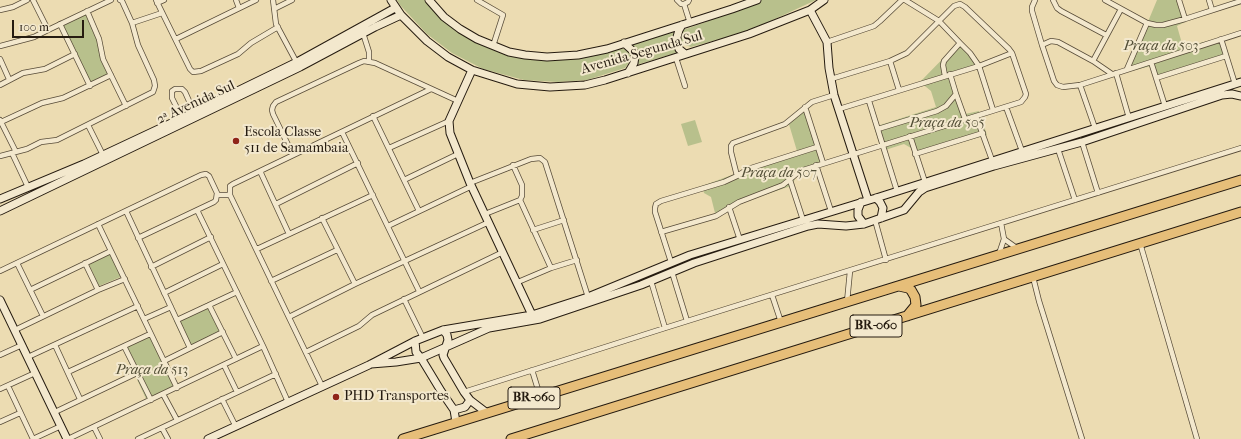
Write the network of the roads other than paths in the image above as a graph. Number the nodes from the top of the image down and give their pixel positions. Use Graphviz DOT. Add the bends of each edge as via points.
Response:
graph roads {
  1 [pos="27,0"];
  2 [pos="33,0"];
  3 [pos="111,0"];
  4 [pos="120,0"];
  5 [pos="164,0"];
  6 [pos="236,0"];
  7 [pos="256,0"];
  8 [pos="273,0"];
  9 [pos="292,0"];
  10 [pos="391,0"];
  11 [pos="429,0"];
  12 [pos="477,0"];
  13 [pos="677,0"];
  14 [pos="689,0"];
  15 [pos="757,0"];
  16 [pos="824,0"];
  17 [pos="902,0"];
  18 [pos="905,0"];
  19 [pos="1035,0"];
  20 [pos="1053,0"];
  21 [pos="1105,0"];
  22 [pos="1179,0"];
  23 [pos="1209,0"];
  24 [pos="1241,1"];
  25 [pos="156,2"];
  26 [pos="684,4"];
  27 [pos="239,8"];
  28 [pos="396,8"];
  29 [pos="274,9"];
  30 [pos="1121,9"];
  31 [pos="0,10"];
  32 [pos="810,10"];
  33 [pos="1212,10"];
  34 [pos="87,11"];
  35 [pos="162,13"];
  36 [pos="401,15"];
  37 [pos="1185,19"];
  38 [pos="939,21"];
  39 [pos="1147,22"];
  40 [pos="132,23"];
  41 [pos="60,24"];
  42 [pos="686,24"];
  43 [pos="278,27"];
  44 [pos="48,30"];
  45 [pos="364,33"];
  46 [pos="1241,33"];
  47 [pos="1106,35"];
  48 [pos="176,39"];
  49 [pos="1221,39"];
  50 [pos="827,42"];
  51 [pos="624,43"];
  52 [pos="960,43"];
  53 [pos="1042,45"];
  54 [pos="0,46"];
  55 [pos="493,46"];
  56 [pos="1012,53"];
  57 [pos="75,54"];
  58 [pos="685,54"];
  59 [pos="1226,56"];
  60 [pos="676,58"];
  61 [pos="0,59"];
  62 [pos="1093,61"];
  63 [pos="369,62"];
  64 [pos="890,62"];
  65 [pos="1151,62"];
  66 [pos="298,65"];
  67 [pos="979,66"];
  68 [pos="1127,69"];
  69 [pos="472,70"];
  70 [pos="628,73"];
  71 [pos="1114,74"];
  72 [pos="111,75"];
  73 [pos="948,75"];
  74 [pos="1156,78"];
  75 [pos="10,79"];
  76 [pos="831,79"];
  77 [pos="1238,83"];
  78 [pos="0,85"];
  79 [pos="1080,85"];
  80 [pos="90,86"];
  81 [pos="686,86"];
  82 [pos="431,89"];
  83 [pos="899,90"];
  84 [pos="956,94"];
  85 [pos="834,95"];
  86 [pos="1241,96"];
  87 [pos="458,101"];
  88 [pos="869,101"];
  89 [pos="126,106"];
  90 [pos="1165,106"];
  91 [pos="804,107"];
  92 [pos="1006,107"];
  93 [pos="839,109"];
  94 [pos="993,110"];
  95 [pos="194,112"];
  96 [pos="373,116"];
  97 [pos="976,116"];
  98 [pos="182,118"];
  99 [pos="1130,118"];
  100 [pos="965,119"];
  101 [pos="1,121"];
  102 [pos="449,121"];
  103 [pos="1110,124"];
  104 [pos="88,125"];
  105 [pos="878,128"];
  106 [pos="1095,128"];
  107 [pos="342,132"];
  108 [pos="1113,132"];
  109 [pos="983,133"];
  110 [pos="910,136"];
  111 [pos="1082,142"];
  112 [pos="1046,143"];
  113 [pos="883,145"];
  114 [pos="817,147"];
  115 [pos="389,148"];
  116 [pos="1241,148"];
  117 [pos="1058,149"];
  118 [pos="1022,150"];
  119 [pos="14,152"];
  120 [pos="1048,152"];
  121 [pos="458,154"];
  122 [pos="853,154"];
  123 [pos="915,154"];
  124 [pos="103,155"];
  125 [pos="293,155"];
  126 [pos="0,156"];
  127 [pos="992,160"];
  128 [pos="358,163"];
  129 [pos="823,163"];
  130 [pos="513,165"];
  131 [pos="816,166"];
  132 [pos="260,171"];
  133 [pos="737,176"];
  134 [pos="404,180"];
  135 [pos="790,180"];
  136 [pos="1241,180"];
  137 [pos="925,182"];
  138 [pos="471,185"];
  139 [pos="28,187"];
  140 [pos="897,191"];
  141 [pos="1098,193"];
  142 [pos="217,195"];
  143 [pos="230,195"];
  144 [pos="372,195"];
  145 [pos="7,196"];
  146 [pos="876,198"];
  147 [pos="0,199"];
  148 [pos="520,200"];
  149 [pos="1075,200"];
  150 [pos="865,201"];
  151 [pos="276,204"];
  152 [pos="12,205"];
  153 [pos="729,207"];
  154 [pos="197,210"];
  155 [pos="0,211"];
  156 [pos="126,211"];
  157 [pos="419,211"];
  158 [pos="831,211"];
  159 [pos="1241,212"];
  160 [pos="485,214"];
  161 [pos="322,218"];
  162 [pos="878,219"];
  163 [pos="564,220"];
  164 [pos="803,220"];
  165 [pos="489,222"];
  166 [pos="1001,223"];
  167 [pos="98,224"];
  168 [pos="864,224"];
  169 [pos="388,226"];
  170 [pos="533,230"];
  171 [pos="661,232"];
  172 [pos="289,234"];
  173 [pos="211,237"];
  174 [pos="138,238"];
  175 [pos="1004,239"];
  176 [pos="740,240"];
  177 [pos="1140,243"];
  178 [pos="1018,249"];
  179 [pos="111,250"];
  180 [pos="257,250"];
  181 [pos="337,250"];
  182 [pos="503,252"];
  183 [pos="690,255"];
  184 [pos="999,255"];
  185 [pos="577,260"];
  186 [pos="886,260"];
  187 [pos="405,261"];
  188 [pos="671,262"];
  189 [pos="17,263"];
  190 [pos="85,263"];
  191 [pos="223,264"];
  192 [pos="694,264"];
  193 [pos="151,267"];
  194 [pos="551,268"];
  195 [pos="0,271"];
  196 [pos="850,271"];
  197 [pos="672,272"];
  198 [pos="636,277"];
  199 [pos="1033,277"];
  200 [pos="125,279"];
  201 [pos="271,281"];
  202 [pos="651,281"];
  203 [pos="518,282"];
  204 [pos="355,284"];
  205 [pos="641,285"];
  206 [pos="897,286"];
  207 [pos="30,290"];
  208 [pos="98,290"];
  209 [pos="419,291"];
  210 [pos="237,292"];
  211 [pos="164,293"];
  212 [pos="772,295"];
  213 [pos="588,297"];
  214 [pos="404,299"];
  215 [pos="0,300"];
  216 [pos="847,302"];
  217 [pos="209,305"];
  218 [pos="138,306"];
  219 [pos="171,307"];
  220 [pos="532,314"];
  221 [pos="43,316"];
  222 [pos="906,316"];
  223 [pos="289,317"];
  224 [pos="144,319"];
  225 [pos="177,320"];
  226 [pos="687,321"];
  227 [pos="781,322"];
  228 [pos="665,328"];
  229 [pos="15,330"];
  230 [pos="443,330"];
  231 [pos="223,332"];
  232 [pos="150,334"];
  233 [pos="423,338"];
  234 [pos="415,341"];
  235 [pos="22,345"];
  236 [pos="55,345"];
  237 [pos="124,346"];
  238 [pos="263,346"];
  239 [pos="446,346"];
  240 [pos="190,348"];
  241 [pos="306,352"];
  242 [pos="0,355"];
  243 [pos="28,357"];
  244 [pos="421,358"];
  245 [pos="236,359"];
  246 [pos="164,361"];
  247 [pos="369,364"];
  248 [pos="224,366"];
  249 [pos="532,370"];
  250 [pos="68,372"];
  251 [pos="35,373"];
  252 [pos="138,373"];
  253 [pos="276,374"];
  254 [pos="8,386"];
  255 [pos="322,386"];
  256 [pos="177,388"];
  257 [pos="0,389"];
  258 [pos="237,392"];
  259 [pos="464,392"];
  260 [pos="163,394"];
  261 [pos="540,396"];
  262 [pos="80,399"];
  263 [pos="150,400"];
  264 [pos="222,400"];
  265 [pos="470,400"];
  266 [pos="288,402"];
  267 [pos="454,410"];
  268 [pos="55,412"];
  269 [pos="20,413"];
  270 [pos="487,413"];
  271 [pos="177,420"];
  272 [pos="0,422"];
  273 [pos="456,422"];
  274 [pos="61,426"];
  275 [pos="235,426"];
  276 [pos="94,427"];
  277 [pos="162,428"];
  278 [pos="68,439"];
  279 [pos="100,439"];
  280 [pos="138,439"];
  281 [pos="168,439"];
  282 [pos="208,439"];
  283 [pos="403,439"];
  284 [pos="513,439"];
  285 [pos="1082,439"];
  286 [pos="1197,439"];
  1 -- 31 [label="street"];
  2 -- 44 [label="street"];
  3 -- 34 [label="street"];
  4 -- 40 [label="street"];
  5 -- 25 [label="street"];
  6 -- 27 [label="street"];
  7 -- 27 [label="street"];
  8 -- 29 [label="street"];
  9 -- 29 [label="street"];
  10 -- 28 [label="street, Avenida Segunda Sul"];
  11 -- 55 [label="street, Avenida Segunda Sul" via="444,17 460,29"];
  12 -- 55 [label="street" via="503,15"];
  13 -- 26 [label="street"];
  14 -- 26 [label="street"];
  15 -- 42 [label="street, Avenida Segunda Sul"];
  16 -- 32 [label="street, Avenida Segunda Sul"];
  17 -- 50 [label="street" via="874,26"];
  18 -- 38 [label="street"];
  19 -- 53 [label="street" via="1032,11"];
  20 -- 47 [label="street" via="1061,11"];
  21 -- 30 [label="street"];
  22 -- 37 [label="street"];
  23 -- 33 [label="street"];
  24 -- 33 [label="street"];
  25 -- 35 [label="street"];
  26 -- 42 [label="street"];
  27 -- 48 [label="street"];
  28 -- 36 [label="street, Avenida Segunda Sul"];
  28 -- 66 [label="street, 2ᵃ Avenida Sul"];
  29 -- 43 [label="street"];
  30 -- 39 [label="street"];
  30 -- 47 [label="street"];
  32 -- 50 [label="street"];
  32 -- 58 [label="street, Avenida Segunda Sul" via="749,34"];
  33 -- 37 [label="street"];
  34 -- 41 [label="street"];
  34 -- 72 [label="street"];
  35 -- 40 [label="street"];
  35 -- 48 [label="street"];
  36 -- 45 [label="street, 2ᵃ Avenida Sul"];
  36 -- 69 [label="street, Avenida Segunda Sul" via="427,41 448,57"];
  37 -- 39 [label="street" via="1163,25"];
  38 -- 52 [label="street"];
  38 -- 56 [label="street" via="954,6 963,5"];
  38 -- 64 [label="street" via="907,53"];
  39 -- 68 [label="street"];
  40 -- 89 [label="street" via="155,86 153,92"];
  41 -- 44 [label="street"];
  41 -- 57 [label="street"];
  42 -- 51 [label="street, Avenida Segunda Sul"];
  42 -- 58 [label="street" via="676,37 679,49"];
  43 -- 48 [label="street" via="238,54 198,72 191,70"];
  43 -- 66 [label="street"];
  44 -- 54 [label="street" via="34,37"];
  45 -- 63 [label="street"];
  45 -- 66 [label="street, 2ᵃ Avenida Sul"];
  46 -- 49 [label="street"];
  47 -- 62 [label="street"];
  49 -- 59 [label="street"];
  49 -- 65 [label="street"];
  50 -- 76 [label="street"];
  51 -- 55 [label="street, Avenida Segunda Sul" via="578,55 547,57 509,52"];
  51 -- 70 [label="street" via="635,56"];
  52 -- 67 [label="street"];
  52 -- 73 [label="street" via="944,61 943,65"];
  53 -- 62 [label="street" via="1051,41 1058,42"];
  53 -- 79 [label="street" via="1057,85"];
  56 -- 67 [label="street"];
  56 -- 92 [label="street" via="1026,94 1021,102"];
  57 -- 75 [label="street" via="45,69 23,73"];
  57 -- 80 [label="street"];
  58 -- 60 [label="street, Avenida Segunda Sul"];
  59 -- 74 [label="street"];
  59 -- 77 [label="street"];
  60 -- 70 [label="street, Avenida Segunda Sul"];
  60 -- 81 [label="street"];
  61 -- 75 [label="street"];
  62 -- 71 [label="street"];
  63 -- 82 [label="street"];
  63 -- 125 [label="street" via="359,63 276,102 273,114"];
  64 -- 76 [label="street"];
  64 -- 83 [label="street"];
  65 -- 68 [label="street"];
  65 -- 74 [label="street"];
  66 -- 95 [label="street, 2ᵃ Avenida Sul"];
  66 -- 152 [label="street, 2ᵃ Avenida Sul"];
  67 -- 73 [label="street"];
  67 -- 94 [label="street"];
  68 -- 71 [label="street"];
  69 -- 70 [label="street, Avenida Segunda Sul" via="517,84 550,87 585,85"];
  69 -- 87 [label="street"];
  71 -- 79 [label="street"];
  71 -- 99 [label="street"];
  72 -- 80 [label="street"];
  72 -- 89 [label="street"];
  73 -- 83 [label="street"];
  73 -- 84 [label="street"];
  74 -- 90 [label="street"];
  75 -- 78 [label="street"];
  76 -- 85 [label="street"];
  77 -- 90 [label="street"];
  79 -- 106 [label="street"];
  80 -- 101 [label="street"];
  82 -- 87 [label="street"];
  82 -- 96 [label="street"];
  83 -- 88 [label="street"];
  84 -- 100 [label="street"];
  84 -- 105 [label="street" via="942,108"];
  85 -- 91 [label="street" via="814,100"];
  85 -- 93 [label="street"];
  86 -- 108 [label="street" via="1222,95"];
  87 -- 102 [label="street"];
  88 -- 93 [label="street"];
  88 -- 105 [label="street"];
  89 -- 104 [label="street"];
  90 -- 99 [label="street"];
  91 -- 114 [label="street"];
  91 -- 133 [label="street" via="785,124 733,143 731,152"];
  92 -- 94 [label="street"];
  92 -- 118 [label="street"];
  93 -- 122 [label="street"];
  94 -- 97 [label="street"];
  95 -- 98 [label="street, 2ᵃ Avenida Sul"];
  95 -- 98 [label="street" via="185,92 182,89 175,89 171,94"];
  96 -- 107 [label="street"];
  96 -- 115 [label="street"];
  97 -- 100 [label="street"];
  97 -- 109 [label="street"];
  98 -- 124 [label="street, 2ᵃ Avenida Sul"];
  99 -- 103 [label="street"];
  100 -- 110 [label="street"];
  101 -- 119 [label="street"];
  102 -- 115 [label="street"];
  102 -- 121 [label="street" via="450,133"];
  103 -- 106 [label="street"];
  103 -- 108 [label="street"];
  104 -- 119 [label="street" via="57,140 41,142"];
  104 -- 124 [label="street"];
  105 -- 113 [label="street"];
  106 -- 112 [label="street"];
  107 -- 125 [label="street"];
  107 -- 128 [label="street"];
  108 -- 111 [label="street"];
  109 -- 123 [label="street"];
  109 -- 127 [label="street"];
  110 -- 113 [label="street"];
  110 -- 123 [label="street"];
  111 -- 117 [label="street"];
  111 -- 141 [label="street"];
  112 -- 118 [label="street"];
  112 -- 120 [label="street"];
  113 -- 122 [label="street"];
  113 -- 140 [label="street"];
  114 -- 129 [label="street"];
  114 -- 133 [label="street" via="748,169"];
  115 -- 134 [label="street"];
  116 -- 141 [label="street"];
  117 -- 120 [label="street"];
  117 -- 149 [label="street"];
  118 -- 127 [label="street"];
  119 -- 126 [label="street"];
  119 -- 139 [label="street"];
  120 -- 162 [label="street" via="925,188 904,210"];
  121 -- 134 [label="street"];
  121 -- 138 [label="street"];
  122 -- 129 [label="street"];
  122 -- 150 [label="street"];
  123 -- 137 [label="street"];
  124 -- 139 [label="street, 2ᵃ Avenida Sul"];
  125 -- 132 [label="street"];
  127 -- 137 [label="street"];
  128 -- 144 [label="street"];
  128 -- 151 [label="street"];
  129 -- 131 [label="street"];
  130 -- 138 [label="street"];
  130 -- 148 [label="street" via="523,190"];
  130 -- 163 [label="street" via="536,158 545,162"];
  131 -- 135 [label="street" via="796,173"];
  131 -- 158 [label="street"];
  132 -- 143 [label="street" via="233,184"];
  132 -- 151 [label="street"];
  133 -- 171 [label="street" via="658,203 655,209"];
  134 -- 157 [label="street"];
  135 -- 153 [label="street"];
  135 -- 164 [label="street"];
  136 -- 178 [label="highway, BR-060"];
  137 -- 140 [label="street"];
  138 -- 157 [label="street"];
  138 -- 160 [label="street"];
  139 -- 145 [label="street, 2ᵃ Avenida Sul"];
  140 -- 146 [label="street"];
  141 -- 149 [label="street"];
  142 -- 143 [label="street"];
  142 -- 154 [label="street" via="214,202"];
  142 -- 156 [label="street" via="210,178 204,174"];
  143 -- 180 [label="street"];
  144 -- 161 [label="street"];
  144 -- 169 [label="street"];
  145 -- 147 [label="street, 2ᵃ Avenida Sul"];
  145 -- 152 [label="street" via="12,198"];
  146 -- 150 [label="street"];
  146 -- 162 [label="street" via="882,206 883,213"];
  148 -- 160 [label="street"];
  148 -- 170 [label="street"];
  149 -- 166 [label="street"];
  150 -- 158 [label="street"];
  150 -- 168 [label="street" via="858,210 858,216"];
  151 -- 172 [label="street"];
  152 -- 155 [label="street, 2ᵃ Avenida Sul"];
  153 -- 171 [label="street" via="709,218"];
  153 -- 176 [label="street"];
  154 -- 173 [label="street"];
  154 -- 174 [label="street"];
  156 -- 167 [label="street"];
  156 -- 174 [label="street"];
  157 -- 169 [label="street"];
  158 -- 164 [label="street"];
  159 -- 177 [label="highway, BR-060"];
  160 -- 165 [label="street"];
  161 -- 172 [label="street"];
  161 -- 181 [label="street"];
  162 -- 168 [label="street"];
  162 -- 186 [label="street"];
  163 -- 170 [label="street"];
  163 -- 185 [label="street"];
  164 -- 176 [label="street"];
  165 -- 182 [label="street"];
  165 -- 187 [label="street"];
  166 -- 175 [label="street"];
  166 -- 186 [label="street"];
  167 -- 179 [label="street"];
  167 -- 189 [label="street"];
  168 -- 192 [label="street" via="813,224"];
  169 -- 187 [label="street"];
  170 -- 194 [label="street"];
  171 -- 188 [label="street"];
  172 -- 180 [label="street"];
  173 -- 191 [label="street"];
  173 -- 193 [label="street"];
  174 -- 193 [label="street"];
  175 -- 178 [label="street"];
  175 -- 184 [label="street"];
  176 -- 183 [label="street"];
  177 -- 199 [label="highway, BR-060"];
  177 -- 286 [label="street"];
  178 -- 184 [label="highway, BR-060"];
  179 -- 190 [label="street"];
  179 -- 200 [label="street"];
  180 -- 201 [label="street"];
  181 -- 201 [label="street"];
  181 -- 204 [label="street"];
  182 -- 203 [label="street"];
  182 -- 209 [label="street"];
  183 -- 188 [label="street"];
  183 -- 192 [label="street"];
  184 -- 206 [label="highway, BR-060"];
  185 -- 194 [label="street"];
  185 -- 213 [label="street"];
  186 -- 196 [label="street"];
  187 -- 204 [label="street"];
  187 -- 209 [label="street"];
  188 -- 198 [label="street"];
  189 -- 195 [label="street"];
  189 -- 207 [label="street"];
  190 -- 207 [label="street"];
  190 -- 208 [label="street"];
  191 -- 210 [label="street"];
  191 -- 211 [label="street"];
  192 -- 197 [label="street"];
  193 -- 211 [label="street"];
  194 -- 203 [label="street"];
  196 -- 212 [label="street"];
  196 -- 216 [label="street"];
  197 -- 202 [label="street"];
  197 -- 226 [label="street"];
  198 -- 205 [label="street"];
  198 -- 213 [label="street"];
  199 -- 222 [label="highway, BR-060"];
  199 -- 285 [label="street"];
  200 -- 208 [label="street"];
  200 -- 218 [label="street"];
  201 -- 223 [label="street"];
  202 -- 205 [label="street"];
  202 -- 228 [label="street"];
  203 -- 220 [label="street"];
  204 -- 223 [label="street"];
  205 -- 239 [label="street" via="536,320 489,328"];
  206 -- 216 [label="highway, BR-060"];
  206 -- 222 [label="highway" via="908,288 915,297 916,305"];
  207 -- 221 [label="street"];
  208 -- 221 [label="street"];
  209 -- 214 [label="street"];
  210 -- 217 [label="street"];
  210 -- 238 [label="street"];
  211 -- 219 [label="street"];
  212 -- 226 [label="street"];
  212 -- 227 [label="street"];
  213 -- 220 [label="street"];
  214 -- 233 [label="street"];
  214 -- 241 [label="street" via="372,315 359,326"];
  215 -- 229 [label="street"];
  216 -- 227 [label="highway, BR-060"];
  217 -- 225 [label="street"];
  217 -- 231 [label="street"];
  218 -- 224 [label="street"];
  218 -- 236 [label="street"];
  219 -- 224 [label="street"];
  219 -- 225 [label="street"];
  220 -- 230 [label="street"];
  221 -- 229 [label="street"];
  222 -- 284 [label="highway, BR-060"];
  223 -- 241 [label="street"];
  224 -- 232 [label="street"];
  225 -- 240 [label="street"];
  226 -- 228 [label="street"];
  227 -- 261 [label="highway, BR-060"];
  228 -- 249 [label="street"];
  229 -- 235 [label="street"];
  230 -- 233 [label="street"];
  230 -- 239 [label="street" via="448,338"];
  231 -- 240 [label="street"];
  231 -- 245 [label="street"];
  232 -- 237 [label="street"];
  232 -- 246 [label="street"];
  233 -- 234 [label="street"];
  234 -- 244 [label="street" via="416,352"];
  234 -- 247 [label="street"];
  235 -- 242 [label="street"];
  235 -- 243 [label="street"];
  236 -- 243 [label="street"];
  236 -- 250 [label="street"];
  237 -- 250 [label="street"];
  237 -- 252 [label="street"];
  238 -- 245 [label="street"];
  238 -- 253 [label="street"];
  239 -- 244 [label="street"];
  239 -- 259 [label="street" via="444,358"];
  240 -- 246 [label="street"];
  241 -- 255 [label="street"];
  243 -- 251 [label="street"];
  244 -- 247 [label="street"];
  244 -- 267 [label="street"];
  245 -- 248 [label="street"];
  246 -- 256 [label="street"];
  247 -- 255 [label="street"];
  248 -- 256 [label="street"];
  248 -- 258 [label="street"];
  249 -- 259 [label="street"];
  249 -- 261 [label="street"];
  250 -- 262 [label="street"];
  251 -- 254 [label="street"];
  251 -- 268 [label="street"];
  252 -- 262 [label="street"];
  252 -- 263 [label="street"];
  253 -- 258 [label="street"];
  253 -- 266 [label="street"];
  254 -- 257 [label="street"];
  254 -- 269 [label="street"];
  255 -- 266 [label="street"];
  256 -- 260 [label="street"];
  258 -- 264 [label="street"];
  259 -- 265 [label="street"];
  260 -- 263 [label="street"];
  260 -- 271 [label="street"];
  261 -- 270 [label="highway, BR-060"];
  262 -- 268 [label="street"];
  263 -- 276 [label="street"];
  264 -- 271 [label="street"];
  264 -- 275 [label="street"];
  265 -- 267 [label="street" via="465,407"];
  265 -- 270 [label="street"];
  266 -- 275 [label="street"];
  267 -- 273 [label="street"];
  268 -- 274 [label="street"];
  269 -- 272 [label="street"];
  269 -- 274 [label="street" via="33,439"];
  270 -- 273 [label="highway, BR-060"];
  271 -- 277 [label="street"];
  273 -- 283 [label="highway, BR-060"];
  274 -- 278 [label="street"];
  275 -- 282 [label="street"];
  276 -- 278 [label="street"];
  276 -- 279 [label="street"];
  277 -- 280 [label="street"];
  277 -- 281 [label="street"];
}
